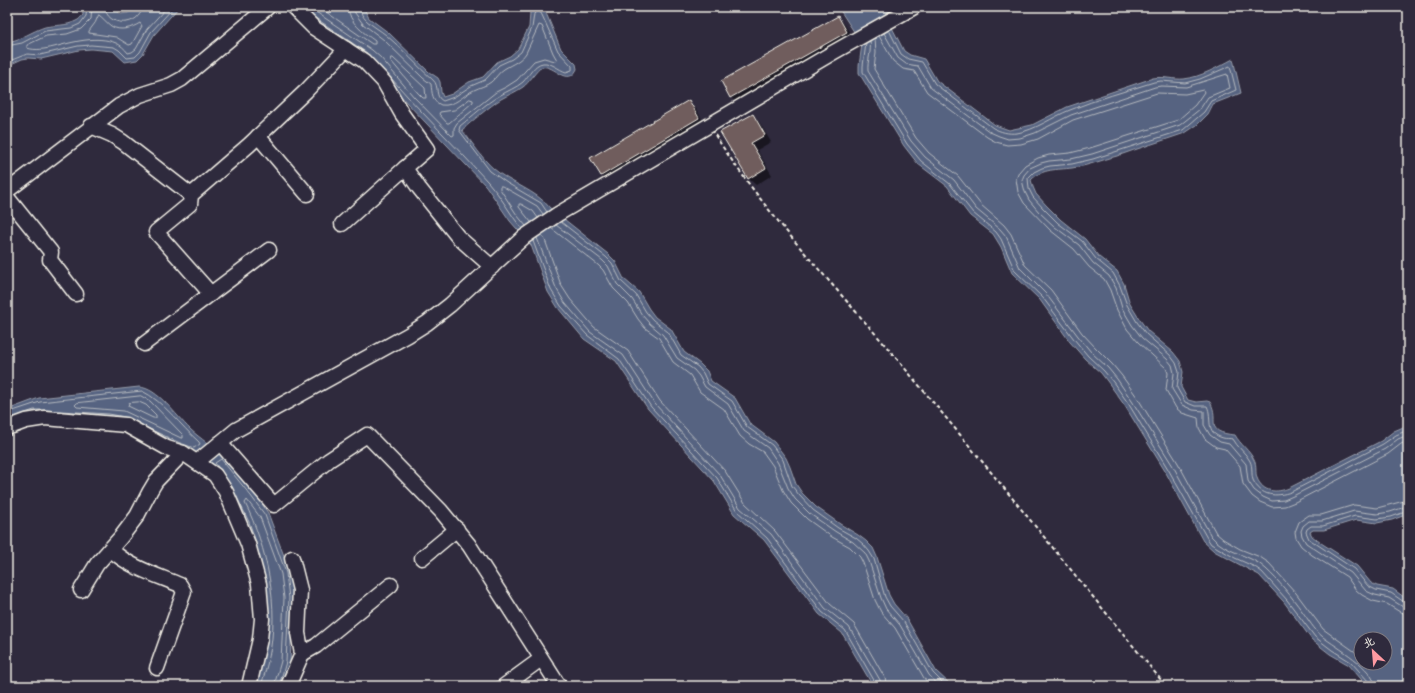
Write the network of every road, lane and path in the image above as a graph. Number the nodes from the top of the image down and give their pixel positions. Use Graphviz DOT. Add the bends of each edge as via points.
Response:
graph roads {
  1 [pos="268,7"];
  2 [pos="293,7"];
  3 [pos="905,10"];
  4 [pos="346,49"];
  5 [pos="709,125"];
  6 [pos="91,126"];
  7 [pos="258,136"];
  8 [pos="405,168"];
  9 [pos="7,191"];
  10 [pos="307,194"];
  11 [pos="191,195"];
  12 [pos="7,197"];
  13 [pos="342,224"];
  14 [pos="268,250"];
  15 [pos="492,267"];
  16 [pos="76,294"];
  17 [pos="211,294"];
  18 [pos="144,344"];
  19 [pos="7,428"];
  20 [pos="220,443"];
  21 [pos="183,453"];
  22 [pos="197,462"];
  23 [pos="457,529"];
  24 [pos="110,549"];
  25 [pos="292,558"];
  26 [pos="422,558"];
  27 [pos="391,585"];
  28 [pos="81,590"];
  29 [pos="302,654"];
  30 [pos="541,659"];
  31 [pos="157,668"];
  32 [pos="249,686"];
  33 [pos="288,686"];
  34 [pos="504,686"];
  35 [pos="559,686"];
  36 [pos="1166,686"];
  1 -- 6 [label="street" via="182,79 130,100"];
  2 -- 4 [label="street" via="314,28"];
  3 -- 5 [label="street"];
  4 -- 7 [label="street"];
  4 -- 8 [label="street" via="364,61 384,82 402,114 427,149"];
  5 -- 15 [label="street" via="558,214 524,237"];
  5 -- 36 [label="path" via="763,202 903,366"];
  6 -- 9 [label="street"];
  6 -- 11 [label="street" via="123,142"];
  7 -- 10 [label="street"];
  7 -- 11 [label="street"];
  8 -- 13 [label="street"];
  8 -- 15 [label="street" via="458,237"];
  11 -- 17 [label="street" via="190,204 156,232"];
  12 -- 16 [label="street" via="51,252 50,260"];
  14 -- 17 [label="street"];
  15 -- 20 [label="street" via="428,323 236,430"];
  17 -- 18 [label="street"];
  19 -- 21 [label="street" via="45,418 126,425 167,448"];
  20 -- 22 [label="street"];
  20 -- 23 [label="street" via="274,505 328,460 367,435"];
  21 -- 22 [label="street"];
  21 -- 24 [label="street" via="156,481 137,516"];
  22 -- 32 [label="street" via="215,475 226,492 248,544 258,579 262,619"];
  23 -- 26 [label="street"];
  23 -- 30 [label="street"];
  24 -- 28 [label="street"];
  24 -- 31 [label="street" via="129,564 180,585 183,589"];
  25 -- 29 [label="street" via="300,590 298,633"];
  27 -- 29 [label="street" via="316,646"];
  29 -- 33 [label="street"];
  30 -- 34 [label="street"];
  30 -- 35 [label="street"];
}
